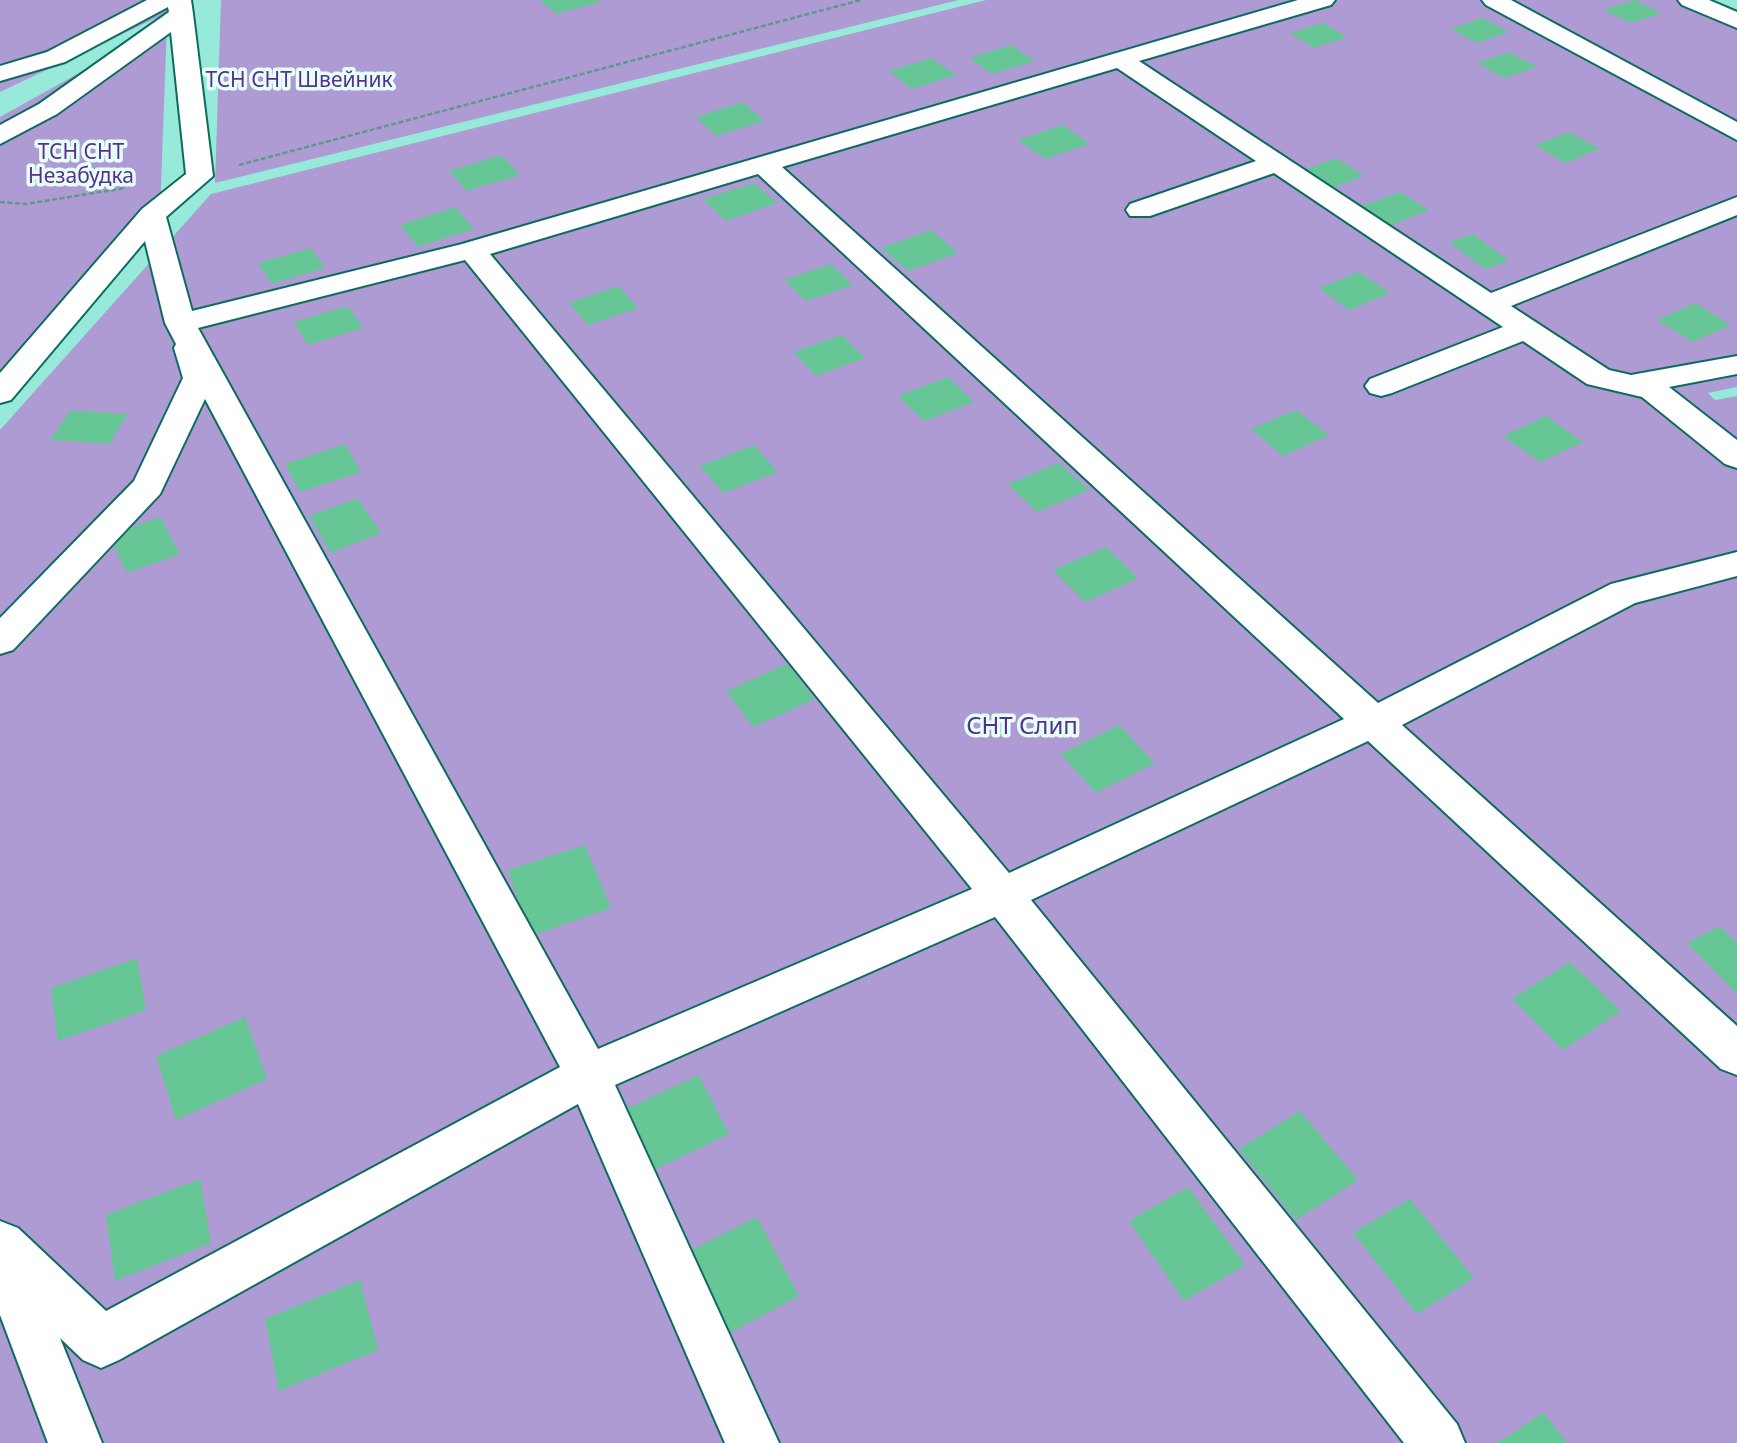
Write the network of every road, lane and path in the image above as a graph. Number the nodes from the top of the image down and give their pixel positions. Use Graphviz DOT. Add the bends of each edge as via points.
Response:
graph roads {
  1 [pos="861,0"];
  2 [pos="1323,0"];
  3 [pos="1494,0"];
  4 [pos="1689,0"];
  5 [pos="175,5"];
  6 [pos="1737,21"];
  7 [pos="1120,59"];
  8 [pos="0,74"];
  9 [pos="1737,132"];
  10 [pos="0,136"];
  11 [pos="1277,163"];
  12 [pos="764,165"];
  13 [pos="200,176"];
  14 [pos="0,202"];
  15 [pos="1737,205"];
  16 [pos="1140,210"];
  17 [pos="152,215"];
  18 [pos="472,250"];
  19 [pos="1489,304"];
  20 [pos="180,323"];
  21 [pos="1526,329"];
  22 [pos="1737,365"];
  23 [pos="1630,384"];
  24 [pos="1381,386"];
  25 [pos="0,393"];
  26 [pos="1737,457"];
  27 [pos="1737,564"];
  28 [pos="0,641"];
  29 [pos="1372,723"];
  30 [pos="1002,895"];
  31 [pos="1737,1055"];
  32 [pos="588,1075"];
  33 [pos="0,1247"];
  34 [pos="75,1443"];
  35 [pos="752,1443"];
  36 [pos="1438,1443"];
  1 -- 13 [label="path"];
  2 -- 7 [label="street"];
  3 -- 9 [label="street"];
  4 -- 6 [label="street"];
  5 -- 8 [label="street" via="56,57"];
  5 -- 10 [label="street" via="48,109"];
  5 -- 13 [label="street"];
  7 -- 11 [label="street"];
  7 -- 12 [label="street"];
  11 -- 16 [label="street"];
  11 -- 19 [label="street"];
  12 -- 18 [label="street"];
  12 -- 29 [label="street"];
  13 -- 14 [label="path" via="26,204"];
  13 -- 17 [label="street"];
  15 -- 19 [label="street"];
  17 -- 20 [label="street"];
  17 -- 25 [label="street"];
  18 -- 20 [label="street"];
  18 -- 30 [label="street"];
  19 -- 21 [label="street"];
  20 -- 28 [label="street" via="199,378 148,486"];
  20 -- 32 [label="street"];
  21 -- 23 [label="street" via="1598,377"];
  21 -- 24 [label="street"];
  22 -- 23 [label="street"];
  23 -- 26 [label="street" via="1653,390"];
  27 -- 29 [label="street" via="1624,593"];
  29 -- 30 [label="street"];
  29 -- 31 [label="street"];
  30 -- 32 [label="street"];
  30 -- 36 [label="street"];
  32 -- 33 [label="street" via="101,1342"];
  32 -- 35 [label="street"];
  33 -- 34 [label="street"];
}
